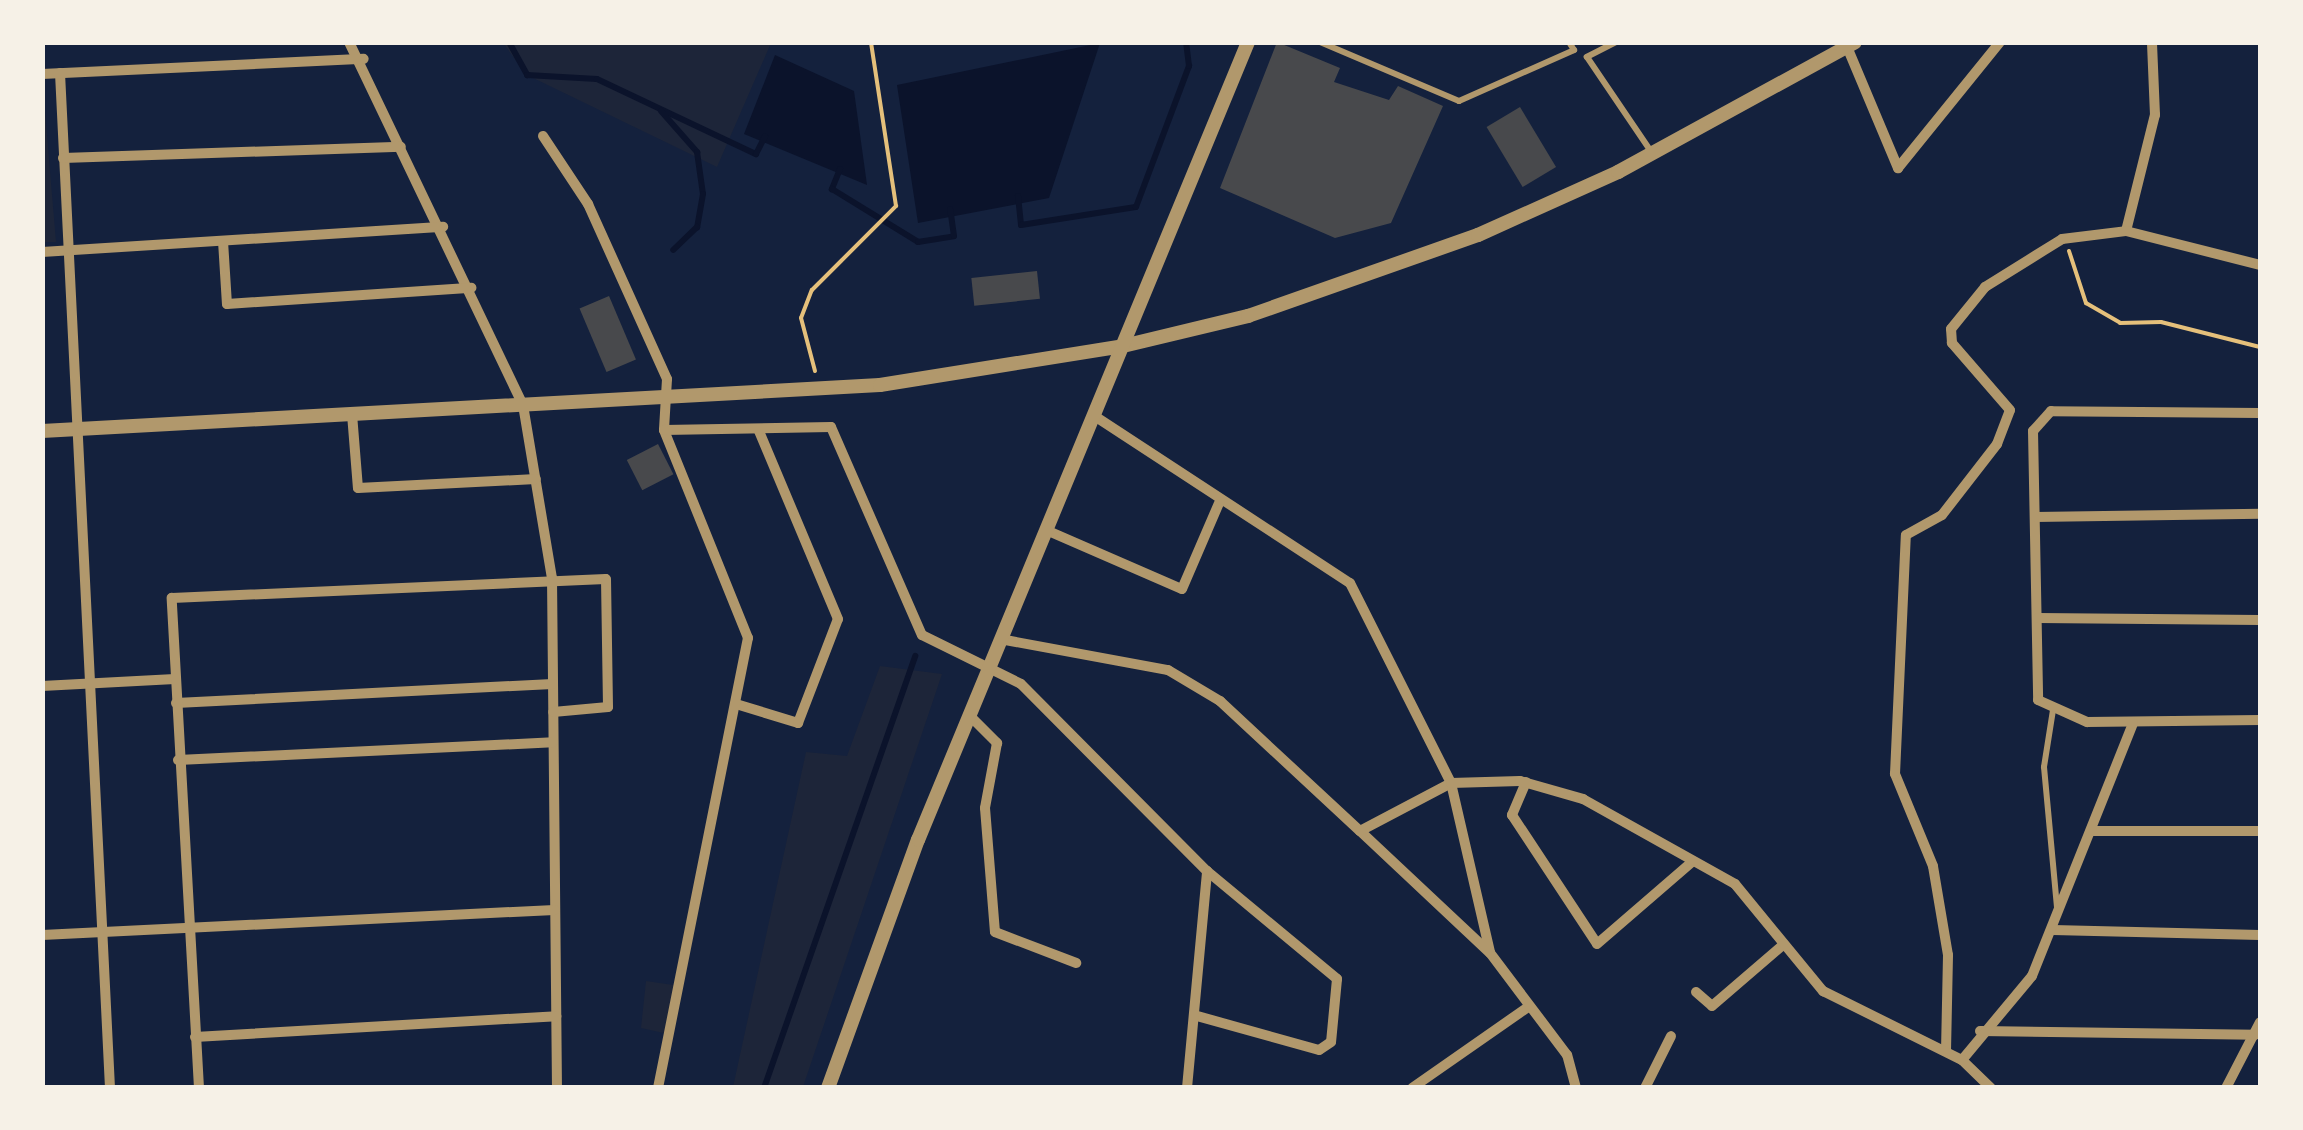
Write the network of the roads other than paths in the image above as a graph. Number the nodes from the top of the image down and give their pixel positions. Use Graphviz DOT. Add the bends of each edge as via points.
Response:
graph roads {
  1 [pos="349,42"];
  2 [pos="1248,42"];
  3 [pos="1320,42"];
  4 [pos="1569,42"];
  5 [pos="1616,42"];
  6 [pos="2000,42"];
  7 [pos="2152,42"];
  8 [pos="1849,44"];
  9 [pos="364,59"];
  10 [pos="60,73"];
  11 [pos="42,74"];
  12 [pos="543,136"];
  13 [pos="401,147"];
  14 [pos="1652,154"];
  15 [pos="62,158"];
  16 [pos="443,226"];
  17 [pos="2126,231"];
  18 [pos="223,241"];
  19 [pos="65,251"];
  20 [pos="42,252"];
  21 [pos="2260,265"];
  22 [pos="471,288"];
  23 [pos="1123,346"];
  24 [pos="523,405"];
  25 [pos="352,414"];
  26 [pos="2260,414"];
  27 [pos="1094,415"];
  28 [pos="77,429"];
  29 [pos="758,429"];
  30 [pos="664,430"];
  31 [pos="42,431"];
  32 [pos="536,479"];
  33 [pos="1218,503"];
  34 [pos="2260,514"];
  35 [pos="2036,517"];
  36 [pos="1046,530"];
  37 [pos="552,578"];
  38 [pos="2038,618"];
  39 [pos="2260,620"];
  40 [pos="1000,639"];
  41 [pos="988,669"];
  42 [pos="175,679"];
  43 [pos="553,684"];
  44 [pos="90,685"];
  45 [pos="42,686"];
  46 [pos="176,703"];
  47 [pos="736,704"];
  48 [pos="2053,710"];
  49 [pos="553,712"];
  50 [pos="968,716"];
  51 [pos="2260,720"];
  52 [pos="2133,722"];
  53 [pos="554,742"];
  54 [pos="178,760"];
  55 [pos="1526,782"];
  56 [pos="1451,784"];
  57 [pos="1360,831"];
  58 [pos="2091,831"];
  59 [pos="2260,831"];
  60 [pos="1692,862"];
  61 [pos="1207,871"];
  62 [pos="554,910"];
  63 [pos="2055,925"];
  64 [pos="186,928"];
  65 [pos="102,932"];
  66 [pos="2260,935"];
  67 [pos="42,936"];
  68 [pos="1783,946"];
  69 [pos="1490,954"];
  70 [pos="1076,963"];
  71 [pos="1696,992"];
  72 [pos="1528,1007"];
  73 [pos="556,1016"];
  74 [pos="1196,1016"];
  75 [pos="2260,1022"];
  76 [pos="1980,1031"];
  77 [pos="2255,1035"];
  78 [pos="1671,1036"];
  79 [pos="195,1037"];
  80 [pos="1946,1051"];
  81 [pos="1962,1060"];
  82 [pos="110,1088"];
  83 [pos="199,1088"];
  84 [pos="557,1088"];
  85 [pos="658,1088"];
  86 [pos="828,1088"];
  87 [pos="1186,1088"];
  88 [pos="1412,1088"];
  89 [pos="1576,1088"];
  90 [pos="1645,1088"];
  91 [pos="1991,1088"];
  92 [pos="2226,1088"];
  1 -- 9 [label="street"];
  2 -- 23 [label="street"];
  3 -- 4 [label="lane" via="1459,101 1574,50"];
  5 -- 14 [label="lane" via="1587,56"];
  6 -- 8 [label="street" via="1898,168"];
  7 -- 17 [label="street" via="2155,116"];
  8 -- 14 [label="street"];
  9 -- 10 [label="street"];
  9 -- 13 [label="street"];
  10 -- 11 [label="street"];
  10 -- 15 [label="street"];
  12 -- 30 [label="street" via="588,204 667,379"];
  13 -- 15 [label="street"];
  13 -- 16 [label="street"];
  14 -- 23 [label="street" via="1544,207 1248,316"];
  15 -- 19 [label="street"];
  16 -- 18 [label="street"];
  16 -- 22 [label="street"];
  17 -- 21 [label="street"];
  17 -- 80 [label="street" via="2066,238 1959,312 1952,343 2003,393 2009,423 1942,515 1906,536 1895,774 1933,866 1948,955"];
  18 -- 19 [label="street"];
  18 -- 22 [label="street" via="227,304"];
  19 -- 20 [label="street"];
  19 -- 28 [label="street"];
  22 -- 24 [label="street"];
  23 -- 24 [label="street" via="880,385"];
  23 -- 27 [label="street"];
  24 -- 25 [label="street"];
  24 -- 32 [label="street"];
  25 -- 28 [label="street"];
  25 -- 32 [label="street" via="358,488"];
  26 -- 35 [label="street" via="2050,412 2033,431"];
  27 -- 33 [label="street"];
  27 -- 36 [label="street"];
  28 -- 31 [label="street"];
  28 -- 44 [label="street"];
  29 -- 30 [label="street"];
  29 -- 41 [label="street" via="831,426 922,634"];
  29 -- 47 [label="street" via="838,619 798,723"];
  30 -- 47 [label="street" via="748,638"];
  32 -- 37 [label="street"];
  33 -- 36 [label="street" via="1182,589"];
  33 -- 56 [label="street" via="1350,583"];
  34 -- 35 [label="street"];
  35 -- 38 [label="street"];
  36 -- 40 [label="street"];
  37 -- 42 [label="street" via="172,598"];
  37 -- 43 [label="street"];
  37 -- 49 [label="street" via="606,579 608,708"];
  38 -- 39 [label="street"];
  38 -- 48 [label="street" via="2038,700"];
  40 -- 41 [label="street"];
  40 -- 57 [label="street" via="1168,670 1220,701"];
  41 -- 50 [label="street"];
  41 -- 61 [label="street" via="1021,684"];
  42 -- 44 [label="street"];
  42 -- 46 [label="street"];
  43 -- 46 [label="street"];
  43 -- 49 [label="street"];
  44 -- 45 [label="street"];
  44 -- 65 [label="street"];
  46 -- 54 [label="street"];
  47 -- 85 [label="street"];
  48 -- 52 [label="street"];
  48 -- 63 [label="lane" via="2044,767"];
  49 -- 53 [label="street"];
  50 -- 70 [label="street" via="996,743 985,808 994,932"];
  50 -- 86 [label="street"];
  51 -- 52 [label="street"];
  52 -- 58 [label="street"];
  53 -- 54 [label="street"];
  53 -- 62 [label="street"];
  54 -- 64 [label="street"];
  55 -- 56 [label="street"];
  55 -- 60 [label="street" via="1583,799"];
  55 -- 60 [label="street" via="1512,814 1597,944"];
  56 -- 57 [label="street"];
  56 -- 69 [label="street"];
  57 -- 69 [label="street"];
  58 -- 59 [label="street"];
  58 -- 63 [label="street"];
  60 -- 68 [label="street" via="1755,901"];
  61 -- 74 [label="street"];
  61 -- 74 [label="street" via="1337,979 1331,1042 1318,1050"];
  62 -- 64 [label="street"];
  62 -- 73 [label="street"];
  63 -- 66 [label="street"];
  63 -- 76 [label="street" via="2032,976"];
  64 -- 65 [label="street"];
  64 -- 79 [label="street"];
  65 -- 67 [label="street"];
  65 -- 82 [label="street"];
  68 -- 71 [label="street" via="1712,1006"];
  68 -- 80 [label="street" via="1823,991"];
  69 -- 72 [label="street"];
  72 -- 88 [label="street"];
  72 -- 89 [label="street" via="1567,1054"];
  73 -- 79 [label="street"];
  73 -- 84 [label="street"];
  74 -- 87 [label="street"];
  75 -- 77 [label="street"];
  76 -- 77 [label="street"];
  76 -- 81 [label="street"];
  77 -- 92 [label="street"];
  78 -- 90 [label="street"];
  79 -- 83 [label="street"];
  80 -- 81 [label="street"];
  81 -- 91 [label="street"];
}
